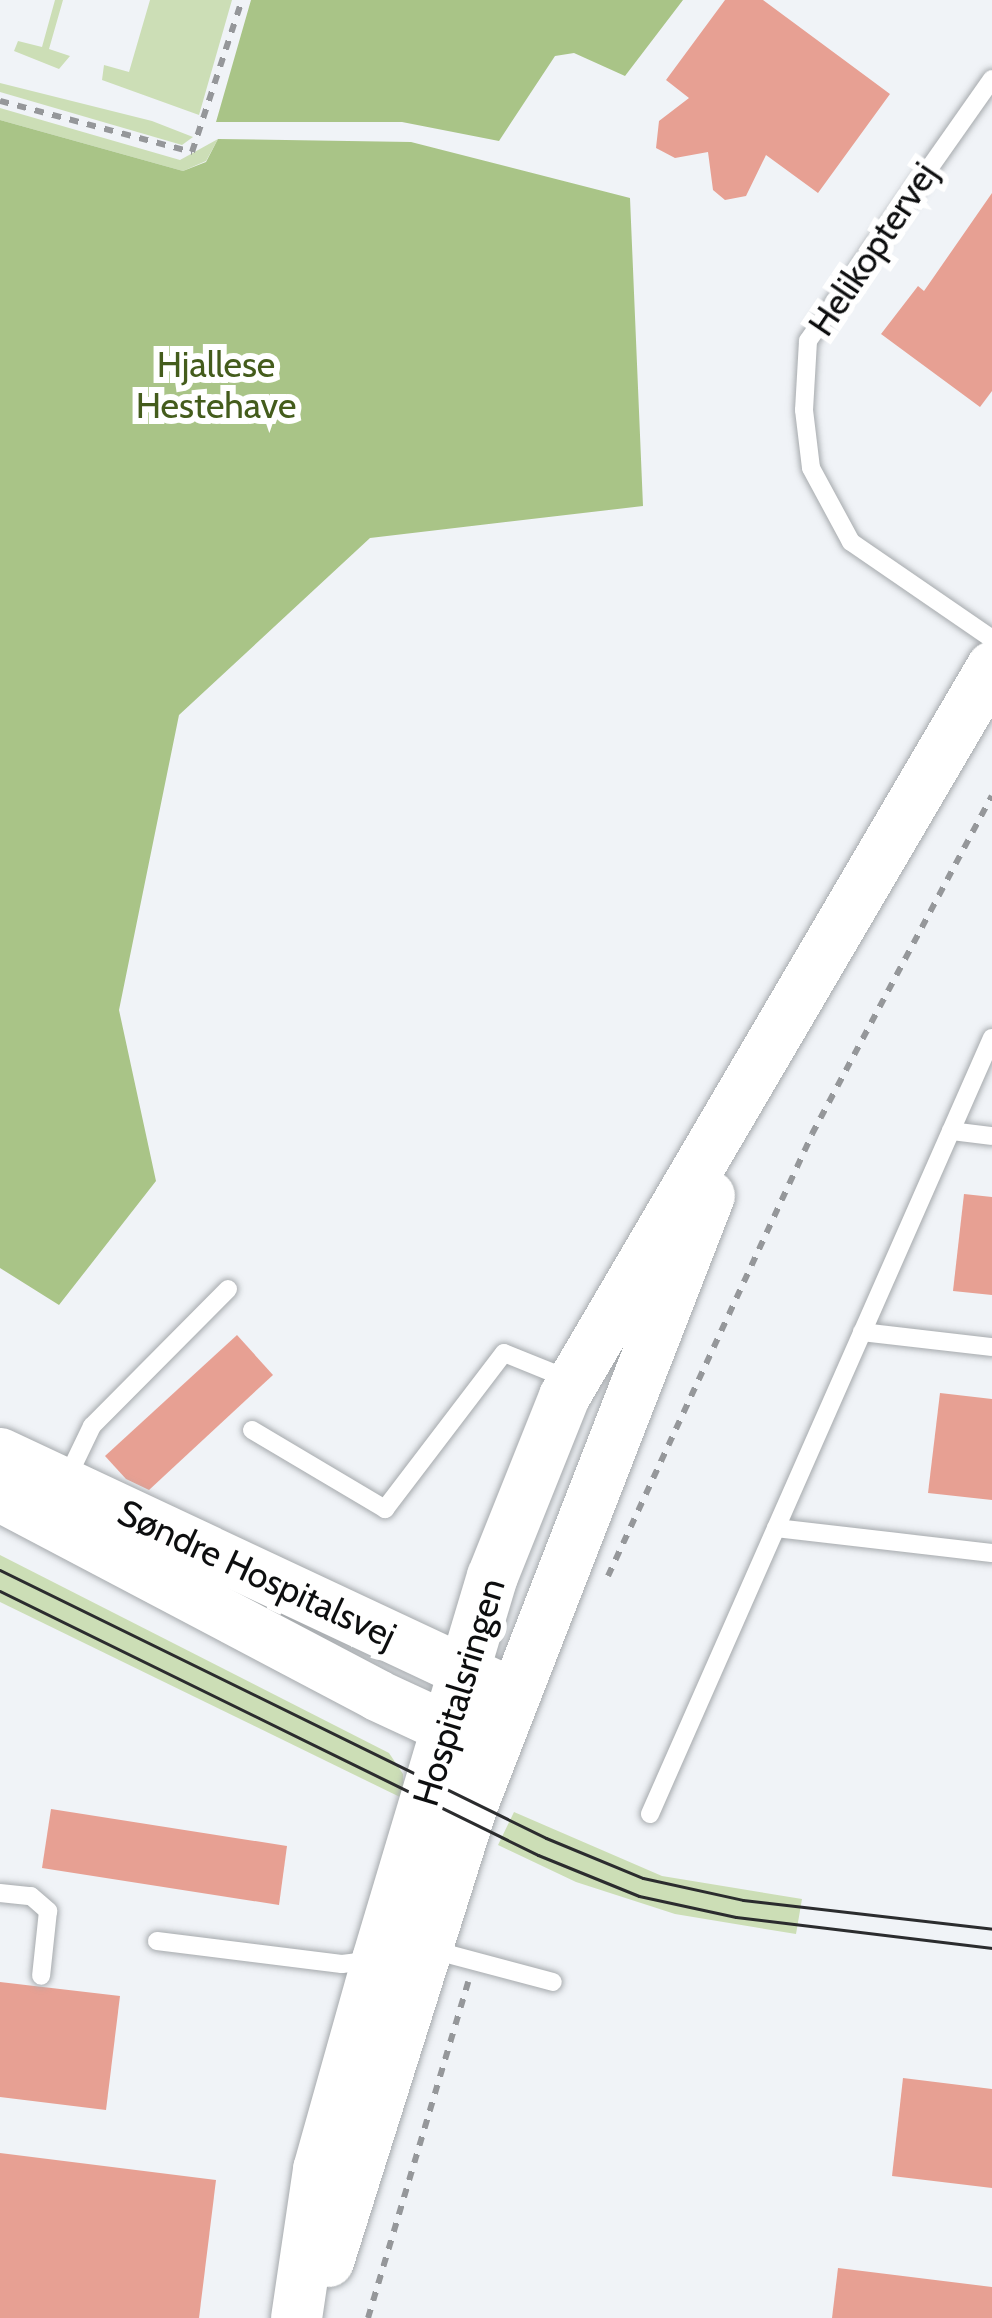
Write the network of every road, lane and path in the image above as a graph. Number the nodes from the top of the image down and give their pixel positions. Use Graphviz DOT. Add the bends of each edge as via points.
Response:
graph roads {
  1 [pos="242,0"];
  2 [pos="992,79"];
  3 [pos="0,101"];
  4 [pos="992,639"];
  5 [pos="992,666"];
  6 [pos="992,796"];
  7 [pos="992,1038"];
  8 [pos="737,1112"];
  9 [pos="951,1131"];
  10 [pos="992,1136"];
  11 [pos="641,1265"];
  12 [pos="228,1289"];
  13 [pos="862,1332"];
  14 [pos="992,1347"];
  15 [pos="573,1381"];
  16 [pos="253,1430"];
  17 [pos="0,1453"];
  18 [pos="41,1506"];
  19 [pos="776,1528"];
  20 [pos="992,1553"];
  21 [pos="596,1597"];
  22 [pos="474,1710"];
  23 [pos="650,1814"];
  24 [pos="0,1893"];
  25 [pos="157,1941"];
  26 [pos="403,1954"];
  27 [pos="41,1976"];
  28 [pos="553,1982"];
  29 [pos="296,2318"];
  30 [pos="308,2318"];
  1 -- 3 [label="path" via="194,151"];
  2 -- 4 [label="lane, Helikoptervej" via="808,340 804,410 811,468 851,542"];
  5 -- 8 [label="street, Hospitalsringen" via="845,909"];
  6 -- 21 [label="path" via="812,1134"];
  7 -- 9 [label="lane"];
  8 -- 11 [label="street, Hospitalsringen"];
  8 -- 22 [label="street, Hospitalsringen" via="678,1285"];
  9 -- 10 [label="lane"];
  9 -- 13 [label="lane"];
  11 -- 15 [label="street, Hospitalsringen"];
  11 -- 22 [label="street"];
  12 -- 18 [label="lane" via="92,1426"];
  13 -- 14 [label="lane"];
  13 -- 19 [label="lane"];
  15 -- 16 [label="lane" via="504,1353 385,1509"];
  15 -- 22 [label="street, Hospitalsringen" via="492,1576"];
  17 -- 18 [label="street, Søndre Hospitalsvej"];
  18 -- 22 [label="street, Søndre Hospitalsvej"];
  19 -- 20 [label="lane"];
  19 -- 23 [label="lane"];
  22 -- 26 [label="street"];
  24 -- 27 [label="lane" via="31,1896 48,1911"];
  25 -- 26 [label="lane" via="342,1964"];
  26 -- 28 [label="lane"];
  26 -- 29 [label="street" via="319,2168"];
  26 -- 30 [label="street" via="374,2124"];
}
